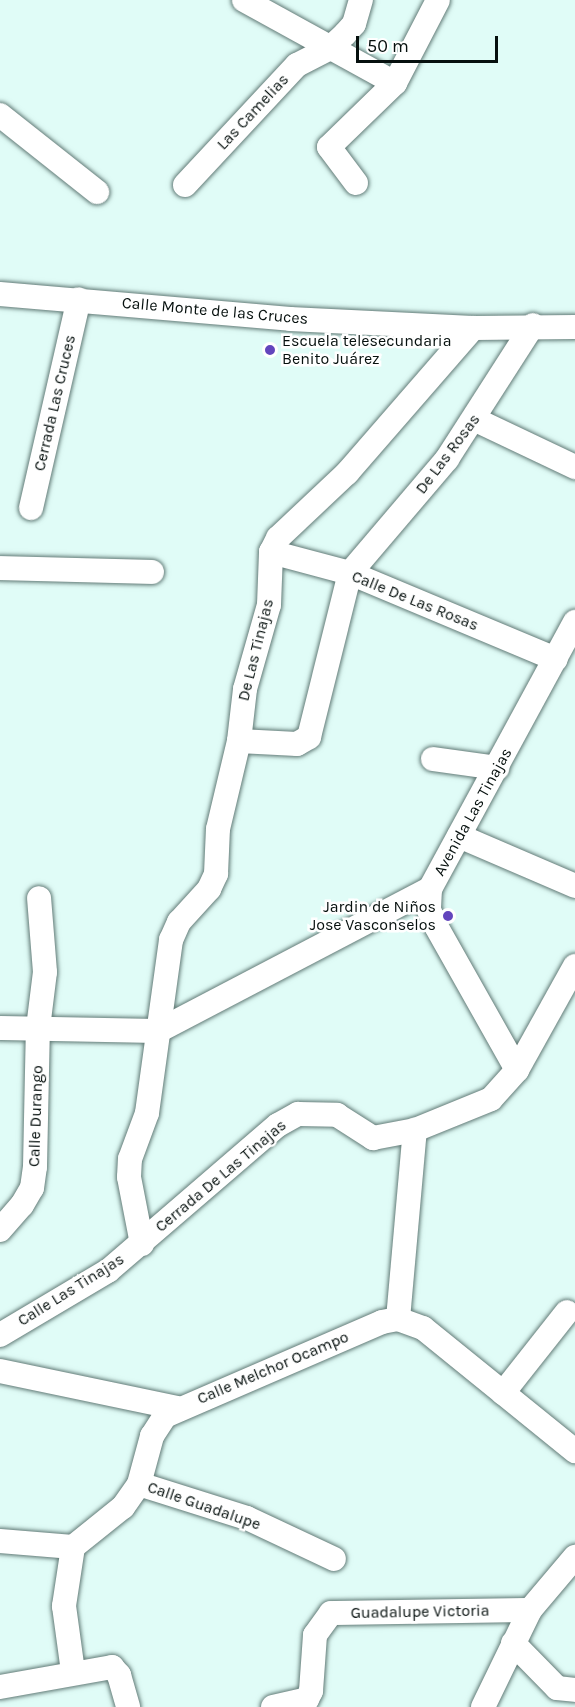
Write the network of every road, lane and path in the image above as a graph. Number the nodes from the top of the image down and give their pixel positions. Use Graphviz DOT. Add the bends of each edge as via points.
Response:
graph roads {
  1 [pos="244,0"];
  2 [pos="361,0"];
  3 [pos="438,0"];
  4 [pos="329,49"];
  5 [pos="395,83"];
  6 [pos="1,117"];
  7 [pos="356,183"];
  8 [pos="185,185"];
  9 [pos="97,192"];
  10 [pos="0,294"];
  11 [pos="79,299"];
  12 [pos="533,325"];
  13 [pos="575,327"];
  14 [pos="473,328"];
  15 [pos="476,420"];
  16 [pos="575,467"];
  17 [pos="31,508"];
  18 [pos="271,552"];
  19 [pos="0,568"];
  20 [pos="152,572"];
  21 [pos="350,573"];
  22 [pos="575,621"];
  23 [pos="556,659"];
  24 [pos="240,741"];
  25 [pos="433,759"];
  26 [pos="497,768"];
  27 [pos="459,836"];
  28 [pos="575,886"];
  29 [pos="430,889"];
  30 [pos="39,898"];
  31 [pos="575,966"];
  32 [pos="0,1028"];
  33 [pos="38,1028"];
  34 [pos="158,1031"];
  35 [pos="517,1070"];
  36 [pos="415,1130"];
  37 [pos="0,1230"];
  38 [pos="141,1244"];
  39 [pos="567,1312"];
  40 [pos="398,1319"];
  41 [pos="0,1335"];
  42 [pos="0,1371"];
  43 [pos="503,1393"];
  44 [pos="177,1408"];
  45 [pos="575,1451"];
  46 [pos="139,1484"];
  47 [pos="0,1541"];
  48 [pos="73,1547"];
  49 [pos="575,1557"];
  50 [pos="334,1559"];
  51 [pos="530,1610"];
  52 [pos="513,1643"];
  53 [pos="74,1672"];
  54 [pos="0,1687"];
  55 [pos="575,1690"];
  56 [pos="128,1707"];
  57 [pos="273,1707"];
  58 [pos="483,1707"];
  1 -- 4 [label="street"];
  2 -- 4 [label="street, Las Camelias" via="354,24"];
  3 -- 5 [label="street"];
  4 -- 5 [label="street"];
  4 -- 8 [label="street, Las Camelias" via="297,65"];
  5 -- 7 [label="street" via="329,147"];
  6 -- 9 [label="street"];
  10 -- 11 [label="street, Calle Monte de las Cruces"];
  11 -- 14 [label="street, Calle Monte de las Cruces" via="290,319"];
  11 -- 17 [label="street, Cerrada Las Cruces"];
  12 -- 13 [label="street, Calle Monte de las Cruces"];
  12 -- 14 [label="street, Calle Monte de las Cruces"];
  12 -- 15 [label="street, De Las Rosas"];
  14 -- 18 [label="street" via="347,473 278,538"];
  15 -- 16 [label="street"];
  15 -- 21 [label="street, De Las Rosas"];
  18 -- 21 [label="street, Calle De Las Rosas"];
  18 -- 24 [label="street, De Las Tinajas" via="269,605 244,689"];
  19 -- 20 [label="street"];
  21 -- 23 [label="street, Calle De Las Rosas"];
  21 -- 24 [label="street" via="312,730 303,742 291,744"];
  22 -- 23 [label="street, Avenida Las Tinajas"];
  23 -- 26 [label="street, Avenida Las Tinajas"];
  24 -- 34 [label="street, De Las Tinajas" via="218,829 216,874 209,889 179,922 171,940"];
  25 -- 26 [label="street"];
  26 -- 27 [label="street, Avenida Las Tinajas"];
  27 -- 28 [label="street"];
  27 -- 29 [label="street, Avenida Las Tinajas"];
  29 -- 34 [label="street, Avenida Las Tinajas"];
  29 -- 35 [label="street" via="429,910 436,926"];
  30 -- 33 [label="street, Calle Durango" via="45,972"];
  31 -- 35 [label="street, Cerrada De Las Tinajas"];
  32 -- 33 [label="street"];
  33 -- 34 [label="street"];
  33 -- 37 [label="street, Calle Durango" via="32,1188"];
  34 -- 38 [label="street, De Las Tinajas" via="147,1113 130,1159 129,1177"];
  35 -- 36 [label="street, Cerrada De Las Tinajas" via="491,1099"];
  36 -- 38 [label="street, Cerrada De Las Tinajas" via="373,1138 337,1115 298,1114 278,1125"];
  36 -- 40 [label="street"];
  38 -- 41 [label="street, Calle Las Tinajas" via="108,1271"];
  39 -- 43 [label="street"];
  40 -- 43 [label="street" via="423,1328"];
  40 -- 44 [label="street, Calle Melchor Ocampo"];
  42 -- 44 [label="street"];
  43 -- 45 [label="street"];
  44 -- 46 [label="street, Calle Melchor Ocampo" via="157,1425"];
  46 -- 48 [label="street, Calle Melchor Ocampo" via="123,1507"];
  46 -- 50 [label="street, Calle Guadalupe" via="247,1518"];
  47 -- 48 [label="street"];
  48 -- 53 [label="street" via="64,1606"];
  49 -- 51 [label="street"];
  51 -- 52 [label="street"];
  51 -- 57 [label="street, Guadalupe Victoria" via="331,1613 315,1635 307,1700"];
  52 -- 55 [label="street" via="557,1688"];
  52 -- 58 [label="street"];
  53 -- 54 [label="street"];
  53 -- 56 [label="street" via="112,1667 119,1675"];
}
